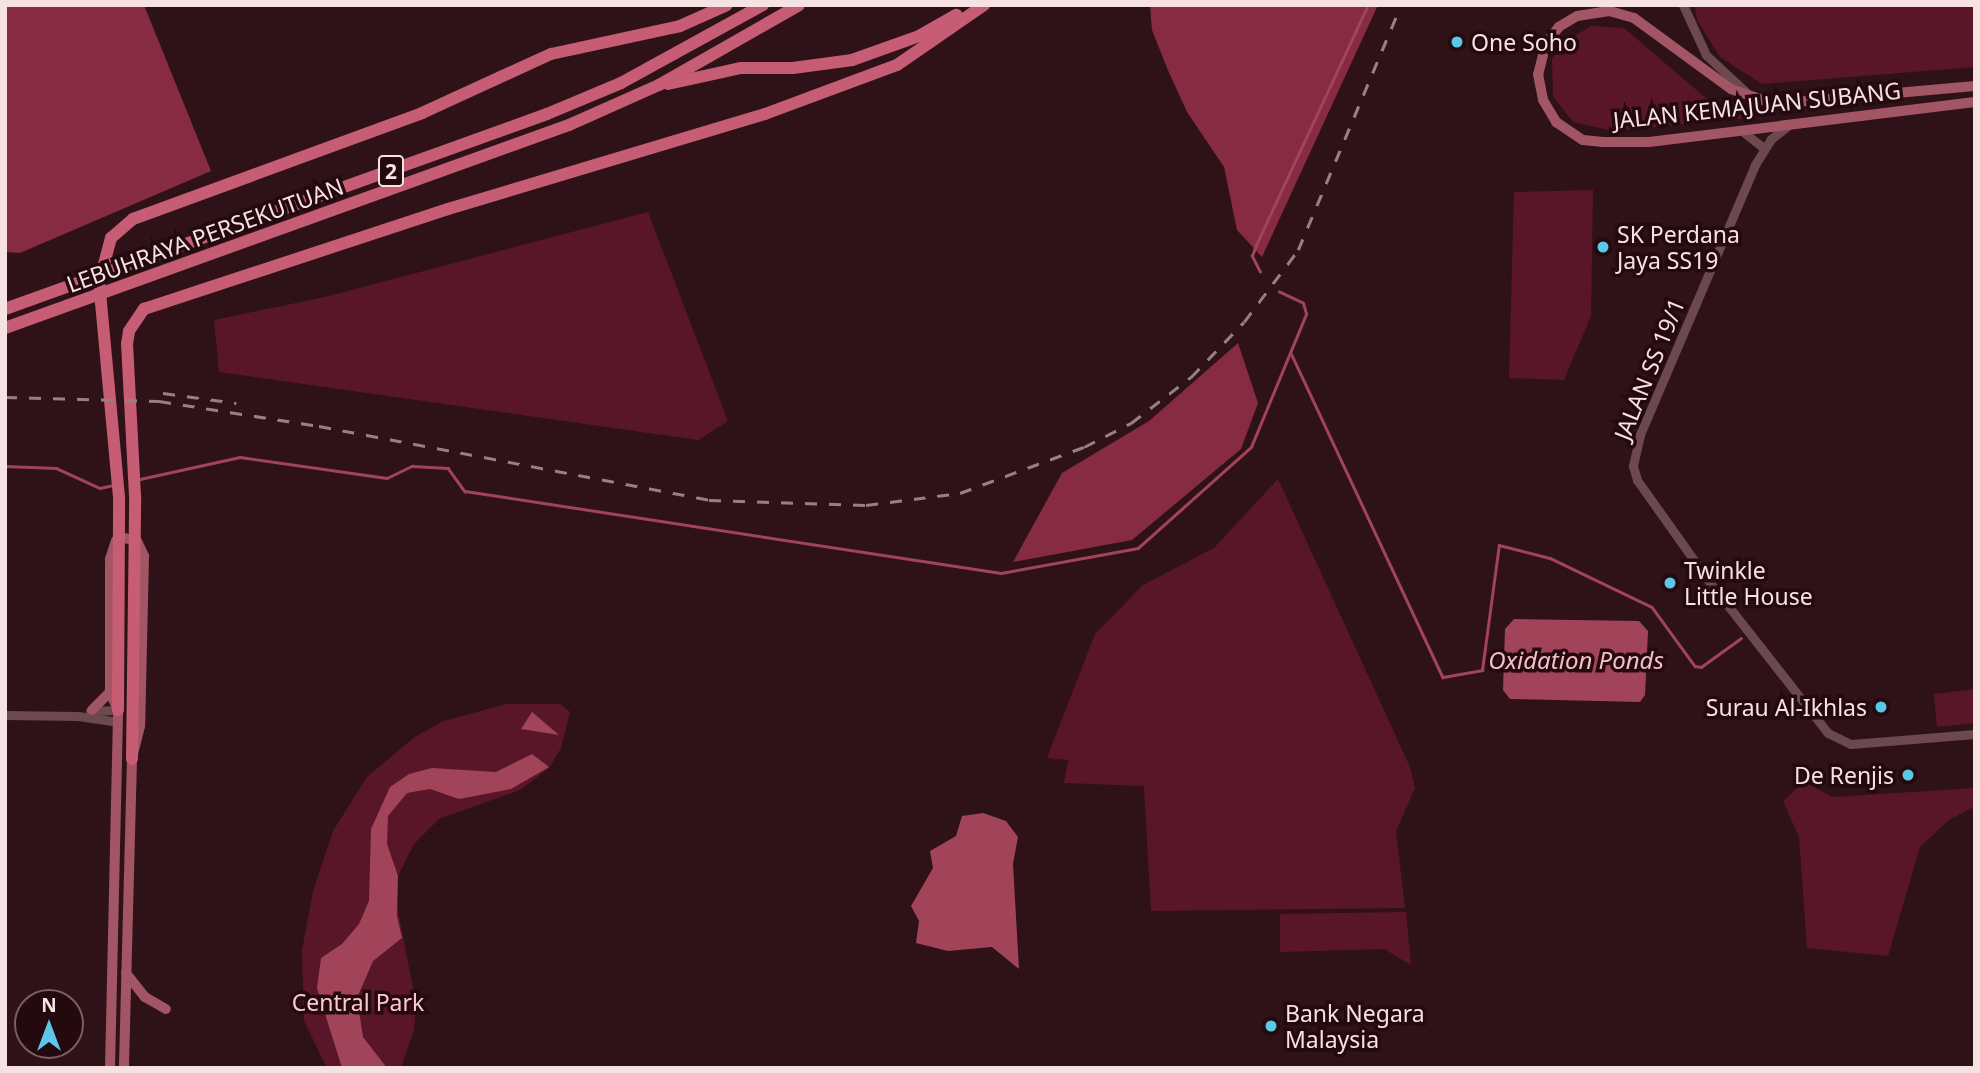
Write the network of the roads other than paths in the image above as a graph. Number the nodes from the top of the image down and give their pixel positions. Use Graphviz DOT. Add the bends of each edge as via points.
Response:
graph roads {
  1 [pos="727,5"];
  2 [pos="763,5"];
  3 [pos="799,5"];
  4 [pos="975,5"];
  5 [pos="984,5"];
  6 [pos="1683,5"];
  7 [pos="659,85"];
  8 [pos="1975,86"];
  9 [pos="1753,99"];
  10 [pos="1975,102"];
  11 [pos="1790,124"];
  12 [pos="1739,130"];
  13 [pos="1765,149"];
  14 [pos="5,309"];
  15 [pos="5,328"];
  16 [pos="115,691"];
  17 [pos="92,710"];
  18 [pos="5,715"];
  19 [pos="78,716"];
  20 [pos="118,716"];
  21 [pos="1975,734"];
  22 [pos="132,759"];
  23 [pos="116,828"];
  24 [pos="130,829"];
  25 [pos="126,973"];
  26 [pos="166,1009"];
  27 [pos="110,1068"];
  28 [pos="124,1068"];
  1 -- 16 [label="highway" via="680,26 551,54 422,113 133,219 111,238 99,283 119,497"];
  2 -- 14 [label="highway, LEBUHRAYA PERSEKUTUAN / 2" via="621,83 547,114"];
  3 -- 7 [label="highway, LEBUHRAYA PERSEKUTUAN / 2"];
  4 -- 7 [label="highway" via="919,36 852,60 793,68 741,68"];
  5 -- 22 [label="highway" via="897,65 765,114 448,209 144,309 129,331 127,344 134,485"];
  6 -- 9 [label="street" via="1706,55"];
  7 -- 15 [label="highway, LEBUHRAYA PERSEKUTUAN / 2" via="459,166"];
  8 -- 9 [label="main road, JALAN KEMAJUAN SUBANG" via="1805,103"];
  9 -- 12 [label="main road, JALAN KEMAJUAN SUBANG" via="1711,76 1622,13 1577,16 1552,34 1541,55 1538,74 1543,100 1556,122 1583,140 1649,142"];
  10 -- 11 [label="main road, JALAN KEMAJUAN SUBANG"];
  11 -- 12 [label="main road, JALAN KEMAJUAN SUBANG"];
  11 -- 13 [label="street, JALAN SS 19/1"];
  12 -- 13 [label="street"];
  13 -- 21 [label="street, JALAN SS 19/1" via="1640,435 1633,466 1637,480 1711,584 1828,733 1851,744"];
  16 -- 17 [label="main road"];
  16 -- 20 [label="highway"];
  16 -- 22 [label="main road" via="110,559 116,541 131,538 144,556 140,726"];
  17 -- 19 [label="street"];
  17 -- 20 [label="street"];
  18 -- 19 [label="street"];
  19 -- 20 [label="street"];
  20 -- 23 [label="main road"];
  22 -- 24 [label="main road"];
  23 -- 24 [label="main road"];
  23 -- 27 [label="main road"];
  24 -- 25 [label="main road"];
  25 -- 26 [label="main road" via="145,997"];
  25 -- 28 [label="main road"];
}
